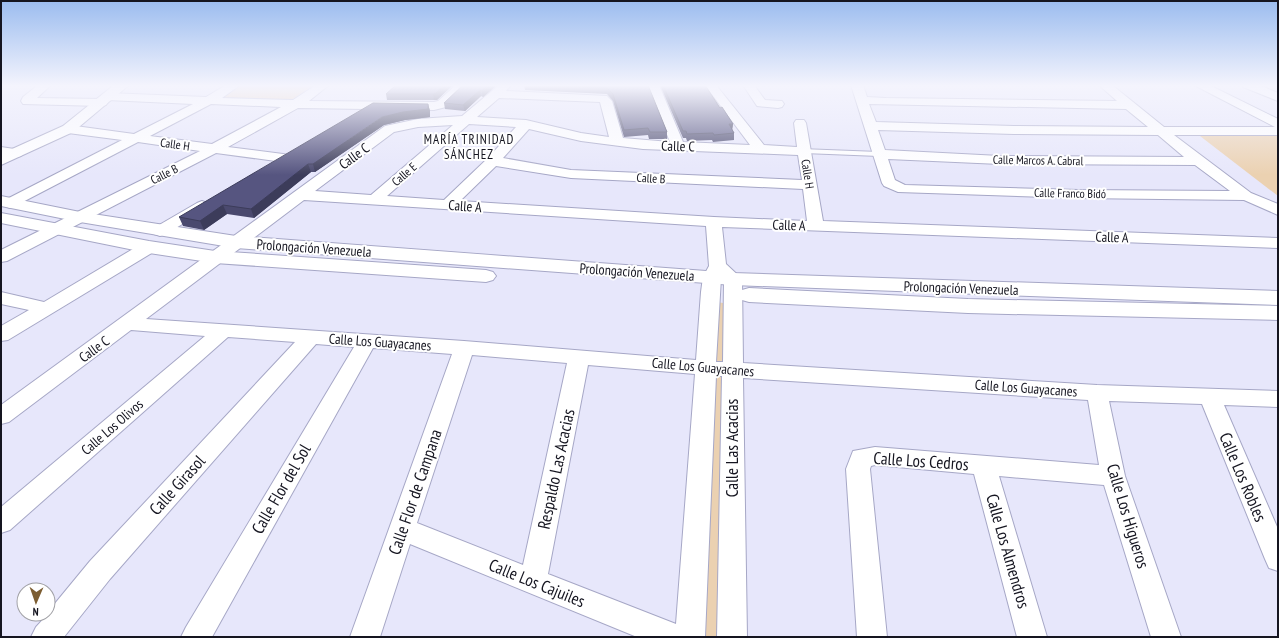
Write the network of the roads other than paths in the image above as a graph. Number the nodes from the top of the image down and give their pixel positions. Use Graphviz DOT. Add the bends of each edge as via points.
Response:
graph roads {
  1 [pos="86,115"];
  2 [pos="181,115"];
  3 [pos="276,115"];
  4 [pos="355,115"];
  5 [pos="472,115"];
  6 [pos="610,115"];
  7 [pos="665,115"];
  8 [pos="733,115"];
  9 [pos="866,115"];
  10 [pos="1140,115"];
  11 [pos="1259,115"];
  12 [pos="350,118"];
  13 [pos="466,120"];
  14 [pos="800,123"];
  15 [pos="526,124"];
  16 [pos="1278,124"];
  17 [pos="870,126"];
  18 [pos="68,129"];
  19 [pos="1161,131"];
  20 [pos="1278,131"];
  21 [pos="136,138"];
  22 [pos="617,142"];
  23 [pos="678,146"];
  24 [pos="214,149"];
  25 [pos="760,149"];
  26 [pos="296,150"];
  27 [pos="1,151"];
  28 [pos="804,151"];
  29 [pos="16,153"];
  30 [pos="879,154"];
  31 [pos="283,158"];
  32 [pos="1,160"];
  33 [pos="493,160"];
  34 [pos="1198,161"];
  35 [pos="262,170"];
  36 [pos="810,185"];
  37 [pos="300,195"];
  38 [pos="1246,196"];
  39 [pos="215,199"];
  40 [pos="374,199"];
  41 [pos="447,205"];
  42 [pos="4,207"];
  43 [pos="1278,210"];
  44 [pos="80,217"];
  45 [pos="714,222"];
  46 [pos="816,226"];
  47 [pos="58,228"];
  48 [pos="160,231"];
  49 [pos="236,242"];
  50 [pos="1278,243"];
  51 [pos="149,247"];
  52 [pos="1,257"];
  53 [pos="216,257"];
  54 [pos="721,282"];
  55 [pos="1,298"];
  56 [pos="1278,298"];
  57 [pos="46,308"];
  58 [pos="1278,313"];
  59 [pos="128,324"];
  60 [pos="223,331"];
  61 [pos="1,335"];
  62 [pos="311,337"];
  63 [pos="367,342"];
  64 [pos="464,348"];
  65 [pos="579,357"];
  66 [pos="706,366"];
  67 [pos="732,370"];
  68 [pos="1097,393"];
  69 [pos="1209,396"];
  70 [pos="1278,399"];
  71 [pos="1,416"];
  72 [pos="984,466"];
  73 [pos="1113,476"];
  74 [pos="1,522"];
  75 [pos="402,529"];
  76 [pos="1278,559"];
  77 [pos="533,581"];
  78 [pos="46,637"];
  79 [pos="196,637"];
  80 [pos="365,637"];
  81 [pos="672,637"];
  82 [pos="690,637"];
  83 [pos="732,637"];
  84 [pos="872,637"];
  85 [pos="1032,637"];
  86 [pos="1166,637"];
  1 -- 18 [label="street"];
  2 -- 21 [label="street"];
  3 -- 24 [label="street, Calle B"];
  4 -- 12 [label="street"];
  5 -- 13 [label="street, Calle E"];
  6 -- 22 [label="street"];
  7 -- 23 [label="street"];
  8 -- 25 [label="street"];
  9 -- 17 [label="street"];
  10 -- 19 [label="street"];
  11 -- 16 [label="street"];
  13 -- 15 [label="street, Calle C"];
  13 -- 37 [label="street, Calle C" via="418,123 390,129"];
  13 -- 40 [label="street, Calle E"];
  14 -- 28 [label="street, Calle H"];
  15 -- 22 [label="street, Calle C" via="581,138"];
  15 -- 33 [label="street"];
  17 -- 19 [label="street"];
  17 -- 30 [label="street"];
  18 -- 21 [label="street, Calle H"];
  18 -- 29 [label="street"];
  19 -- 20 [label="street"];
  19 -- 34 [label="street"];
  21 -- 24 [label="street, Calle H"];
  21 -- 42 [label="street"];
  22 -- 23 [label="street, Calle C"];
  23 -- 25 [label="street, Calle C"];
  24 -- 31 [label="street, Calle H"];
  24 -- 44 [label="street, Calle B"];
  25 -- 28 [label="street, Calle C"];
  26 -- 31 [label="street"];
  27 -- 29 [label="street"];
  28 -- 30 [label="lane"];
  28 -- 36 [label="street, Calle H"];
  29 -- 32 [label="street"];
  30 -- 34 [label="street, Calle Marcos A. Cabral" via="1000,160"];
  30 -- 38 [label="street, Calle Franco Bidó" via="889,183 903,189"];
  31 -- 35 [label="street"];
  33 -- 36 [label="street, Calle B" via="571,174"];
  33 -- 41 [label="street"];
  34 -- 38 [label="street"];
  36 -- 46 [label="street, Calle H"];
  37 -- 40 [label="street, Calle A"];
  37 -- 49 [label="street, Calle C"];
  38 -- 43 [label="street"];
  39 -- 48 [label="street"];
  40 -- 41 [label="street, Calle A"];
  41 -- 45 [label="street, Calle A"];
  42 -- 44 [label="street, Prolongación Venezuela"];
  42 -- 47 [label="street, Prolongación Venezuela"];
  44 -- 47 [label="street, Calle B"];
  44 -- 48 [label="street, Prolongación Venezuela"];
  45 -- 46 [label="street, Calle A"];
  45 -- 54 [label="street, Calle Las Acacias"];
  46 -- 50 [label="street, Calle A"];
  47 -- 51 [label="street, Prolongación Venezuela"];
  47 -- 52 [label="street, Calle B"];
  48 -- 49 [label="street, Prolongación Venezuela"];
  49 -- 53 [label="street, Calle C"];
  49 -- 54 [label="street, Prolongación Venezuela"];
  51 -- 53 [label="street, Prolongación Venezuela"];
  51 -- 57 [label="street"];
  53 -- 54 [label="street, Prolongación Venezuela"];
  53 -- 59 [label="street, Calle C"];
  54 -- 56 [label="street, Prolongación Venezuela"];
  54 -- 58 [label="street, Prolongación Venezuela" via="968,306"];
  54 -- 66 [label="street, Calle Las Acacias"];
  54 -- 67 [label="street, Calle Las Acacias"];
  55 -- 57 [label="street"];
  57 -- 61 [label="street"];
  59 -- 60 [label="street, Calle Los Guayacanes"];
  59 -- 71 [label="street, Calle C"];
  60 -- 62 [label="street, Calle Los Guayacanes"];
  60 -- 74 [label="street, Calle Los Olivos"];
  62 -- 63 [label="street, Calle Los Guayacanes"];
  62 -- 78 [label="street, Calle Girasol" via="100,570"];
  63 -- 64 [label="street, Calle Los Guayacanes"];
  63 -- 79 [label="street, Calle Flor del Sol"];
  64 -- 65 [label="street, Calle Los Guayacanes"];
  64 -- 75 [label="street, Calle Flor de Campana"];
  65 -- 66 [label="street, Calle Los Guayacanes"];
  65 -- 77 [label="street, Respaldo Las Acacias"];
  66 -- 67 [label="street, Calle Los Guayacanes"];
  66 -- 82 [label="street, Calle Las Acacias"];
  67 -- 68 [label="street, Calle Los Guayacanes"];
  67 -- 83 [label="street, Calle Las Acacias"];
  68 -- 69 [label="street, Calle Los Guayacanes"];
  68 -- 73 [label="street, Calle Los Higueros"];
  69 -- 70 [label="street, Calle Los Guayacanes"];
  69 -- 76 [label="street, Calle Los Robles"];
  72 -- 73 [label="street, Calle Los Cedros"];
  72 -- 84 [label="street, Calle Los Cedros" via="875,456 861,458 858,469"];
  72 -- 85 [label="street, Calle Los Almendros"];
  73 -- 86 [label="street, Calle Los Higueros"];
  75 -- 77 [label="street, Calle Los Cajuiles"];
  75 -- 80 [label="street, Calle Flor de Campana"];
  77 -- 81 [label="street, Calle Los Cajuiles"];
}
